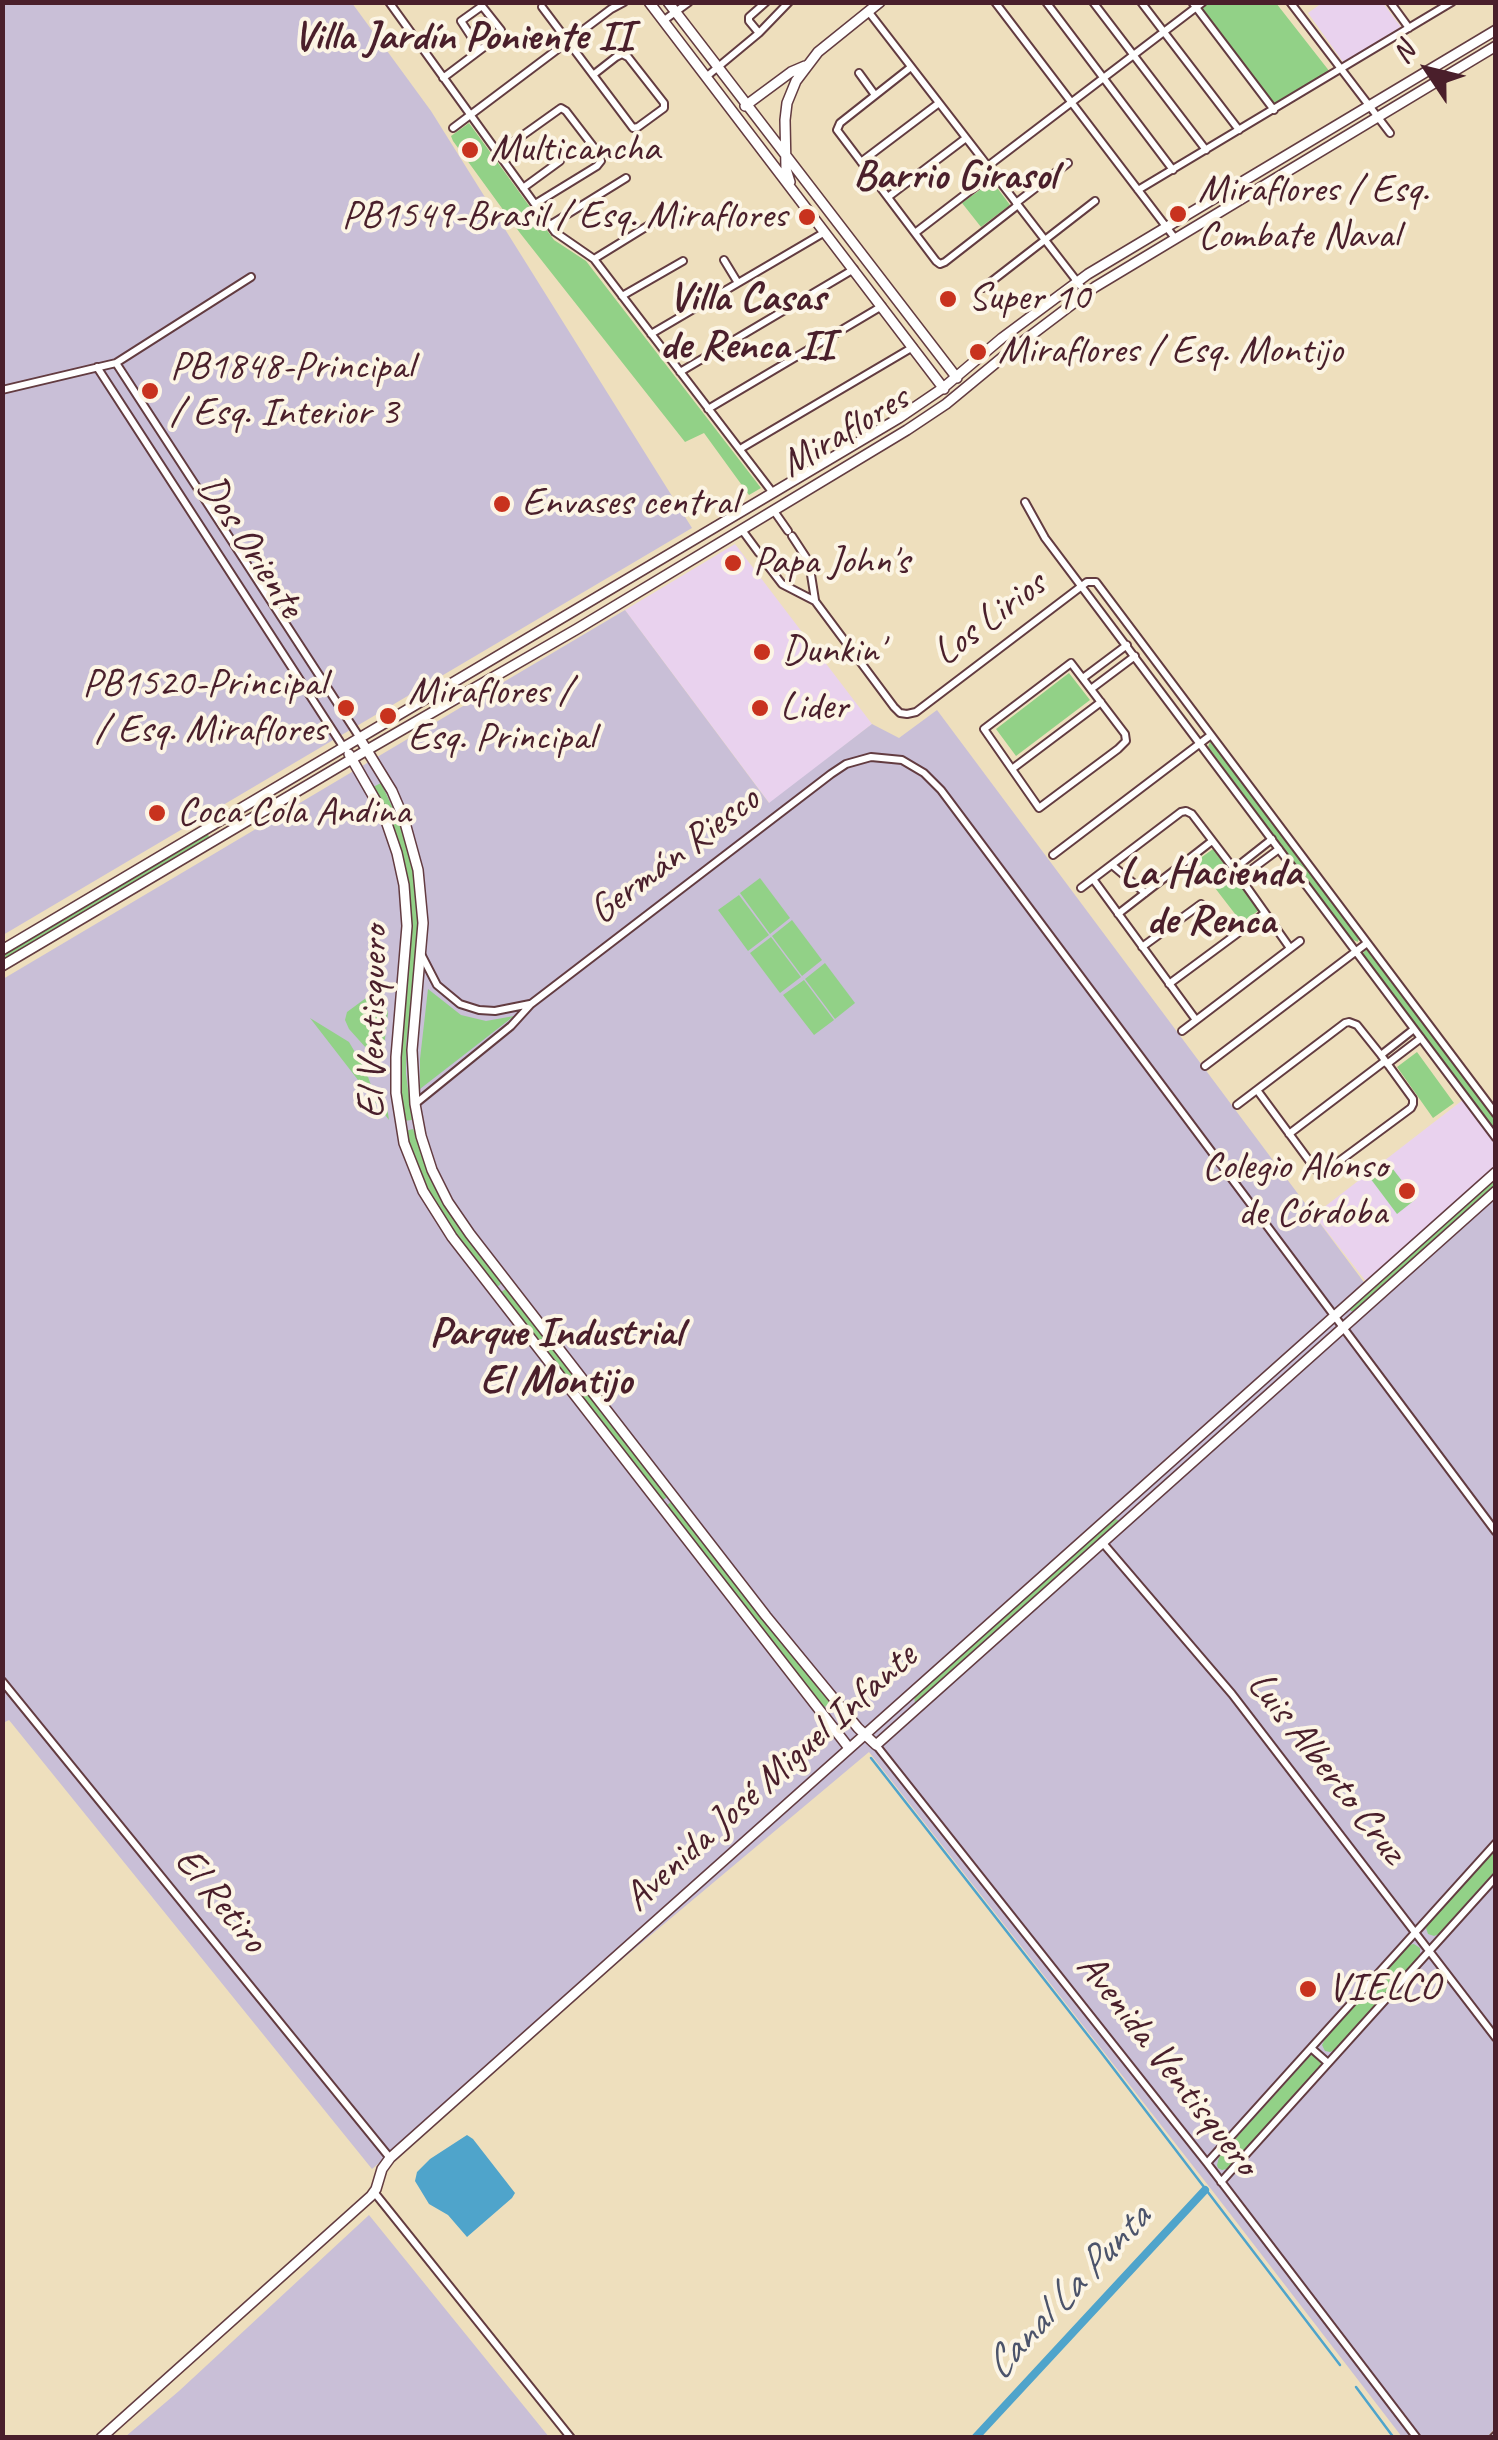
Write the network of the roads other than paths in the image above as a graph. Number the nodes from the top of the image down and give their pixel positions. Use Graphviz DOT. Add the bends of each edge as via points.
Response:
graph roads {
  1 [pos="624,2"];
  2 [pos="649,2"];
  3 [pos="668,2"];
  4 [pos="689,2"];
  5 [pos="766,2"];
  6 [pos="789,2"];
  7 [pos="880,2"];
  8 [pos="995,2"];
  9 [pos="1046,2"];
  10 [pos="1093,2"];
  11 [pos="1141,2"];
  12 [pos="1290,2"];
  13 [pos="1390,2"];
  14 [pos="1452,2"];
  15 [pos="390,3"];
  16 [pos="543,4"];
  17 [pos="1197,4"];
  18 [pos="1441,5"];
  19 [pos="613,6"];
  20 [pos="868,11"];
  21 [pos="675,12"];
  22 [pos="664,21"];
  23 [pos="1410,28"];
  24 [pos="1496,30"];
  25 [pos="1164,32"];
  26 [pos="759,34"];
  27 [pos="569,42"];
  28 [pos="1496,46"];
  29 [pos="480,50"];
  30 [pos="1134,55"];
  31 [pos="806,66"];
  32 [pos="911,67"];
  33 [pos="718,68"];
  34 [pos="1341,69"];
  35 [pos="858,73"];
  36 [pos="593,75"];
  37 [pos="706,77"];
  38 [pos="444,78"];
  39 [pos="1103,78"];
  40 [pos="876,95"];
  41 [pos="1072,102"];
  42 [pos="939,103"];
  43 [pos="746,105"];
  44 [pos="1369,106"];
  45 [pos="1274,110"];
  46 [pos="734,113"];
  47 [pos="470,115"];
  48 [pos="1377,117"];
  49 [pos="454,128"];
  50 [pos="1239,130"];
  51 [pos="1390,133"];
  52 [pos="966,138"];
  53 [pos="1206,150"];
  54 [pos="498,153"];
  55 [pos="786,155"];
  56 [pos="560,162"];
  57 [pos="862,162"];
  58 [pos="1068,163"];
  59 [pos="991,170"];
  60 [pos="1173,170"];
  61 [pos="626,178"];
  62 [pos="524,188"];
  63 [pos="1138,190"];
  64 [pos="796,193"];
  65 [pos="888,197"];
  66 [pos="1095,200"];
  67 [pos="535,204"];
  68 [pos="1017,204"];
  69 [pos="654,222"];
  70 [pos="550,226"];
  71 [pos="1166,226"];
  72 [pos="825,232"];
  73 [pos="915,234"];
  74 [pos="1174,237"];
  75 [pos="1045,240"];
  76 [pos="594,259"];
  77 [pos="724,260"];
  78 [pos="683,261"];
  79 [pos="854,270"];
  80 [pos="250,277"];
  81 [pos="1077,282"];
  82 [pos="738,283"];
  83 [pos="983,288"];
  84 [pos="1086,293"];
  85 [pos="622,296"];
  86 [pos="882,306"];
  87 [pos="651,334"];
  88 [pos="913,347"];
  89 [pos="116,363"];
  90 [pos="97,367"];
  91 [pos="680,372"];
  92 [pos="956,377"];
  93 [pos="944,388"];
  94 [pos="965,388"];
  95 [pos="2,390"];
  96 [pos="952,399"];
  97 [pos="708,409"];
  98 [pos="899,418"];
  99 [pos="907,430"];
  100 [pos="740,449"];
  101 [pos="773,492"];
  102 [pos="1025,502"];
  103 [pos="774,510"];
  104 [pos="742,530"];
  105 [pos="1082,587"];
  106 [pos="816,601"];
  107 [pos="569,614"];
  108 [pos="578,629"];
  109 [pos="1127,645"];
  110 [pos="1135,656"];
  111 [pos="1084,678"];
  112 [pos="1091,688"];
  113 [pos="1100,702"];
  114 [pos="1212,735"];
  115 [pos="360,739"];
  116 [pos="1200,743"];
  117 [pos="345,748"];
  118 [pos="367,750"];
  119 [pos="352,759"];
  120 [pos="1012,769"];
  121 [pos="382,774"];
  122 [pos="365,782"];
  123 [pos="207,828"];
  124 [pos="217,839"];
  125 [pos="1272,839"];
  126 [pos="1212,841"];
  127 [pos="1280,849"];
  128 [pos="1053,855"];
  129 [pos="1112,864"];
  130 [pos="1234,868"];
  131 [pos="1240,878"];
  132 [pos="1093,879"];
  133 [pos="1081,888"];
  134 [pos="1145,894"];
  135 [pos="1201,904"];
  136 [pos="1265,913"];
  137 [pos="1118,914"];
  138 [pos="1300,941"];
  139 [pos="1367,943"];
  140 [pos="1142,946"];
  141 [pos="1290,948"];
  142 [pos="2,950"];
  143 [pos="1355,952"];
  144 [pos="421,954"];
  145 [pos="2,966"];
  146 [pos="1170,984"];
  147 [pos="532,1004"];
  148 [pos="1196,1020"];
  149 [pos="1414,1029"];
  150 [pos="1182,1031"];
  151 [pos="1421,1038"];
  152 [pos="1385,1060"];
  153 [pos="1205,1066"];
  154 [pos="1257,1090"];
  155 [pos="415,1104"];
  156 [pos="1237,1105"];
  157 [pos="1496,1114"];
  158 [pos="1290,1134"];
  159 [pos="1496,1138"];
  160 [pos="1496,1172"];
  161 [pos="1496,1191"];
  162 [pos="507,1283"];
  163 [pos="495,1292"];
  164 [pos="1334,1316"];
  165 [pos="1343,1327"];
  166 [pos="1232,1407"];
  167 [pos="1242,1418"];
  168 [pos="673,1498"];
  169 [pos="660,1507"];
  170 [pos="1496,1532"];
  171 [pos="1102,1542"];
  172 [pos="2,1681"];
  173 [pos="906,1696"];
  174 [pos="840,1706"];
  175 [pos="917,1709"];
  176 [pos="824,1717"];
  177 [pos="864,1734"];
  178 [pos="876,1746"];
  179 [pos="849,1748"];
  180 [pos="1496,1844"];
  181 [pos="1496,1877"];
  182 [pos="1415,1933"];
  183 [pos="1430,1952"];
  184 [pos="1496,2038"];
  185 [pos="1311,2048"];
  186 [pos="1328,2063"];
  187 [pos="390,2158"];
  188 [pos="1207,2163"];
  189 [pos="1222,2182"];
  190 [pos="374,2192"];
  191 [pos="101,2438"];
  192 [pos="571,2438"];
  193 [pos="1417,2438"];
  1 -- 19 [label="street"];
  2 -- 22 [label="street"];
  3 -- 21 [label="street"];
  4 -- 21 [label="street"];
  5 -- 26 [label="street" via="749,21"];
  6 -- 26 [label="street"];
  7 -- 20 [label="street"];
  8 -- 41 [label="street"];
  9 -- 39 [label="street"];
  10 -- 30 [label="street"];
  11 -- 25 [label="street"];
  12 -- 34 [label="street"];
  13 -- 23 [label="street"];
  14 -- 18 [label="street"];
  15 -- 38 [label="street"];
  16 -- 27 [label="street"];
  17 -- 25 [label="street"];
  17 -- 45 [label="street"];
  18 -- 23 [label="street"];
  19 -- 27 [label="street"];
  20 -- 31 [label="street"];
  20 -- 32 [label="street"];
  21 -- 22 [label="street"];
  21 -- 33 [label="street"];
  22 -- 37 [label="street"];
  23 -- 34 [label="street"];
  24 -- 44 [label="street, Miraflores"];
  25 -- 30 [label="street"];
  25 -- 50 [label="street"];
  26 -- 33 [label="street"];
  27 -- 36 [label="street"];
  27 -- 47 [label="street"];
  28 -- 48 [label="street, Miraflores"];
  29 -- 29 [label="street" via="461,24 482,6 502,33"];
  29 -- 38 [label="street"];
  30 -- 39 [label="street"];
  30 -- 53 [label="street"];
  31 -- 43 [label="street"];
  31 -- 55 [label="street" via="788,103"];
  32 -- 40 [label="street"];
  32 -- 42 [label="street"];
  33 -- 37 [label="street"];
  33 -- 43 [label="street"];
  34 -- 44 [label="street"];
  34 -- 45 [label="street"];
  35 -- 40 [label="street"];
  36 -- 36 [label="street" via="633,128 664,108 622,54"];
  37 -- 46 [label="street"];
  38 -- 47 [label="street"];
  39 -- 41 [label="street"];
  39 -- 60 [label="street"];
  40 -- 57 [label="street" via="838,127"];
  41 -- 59 [label="street"];
  41 -- 63 [label="street"];
  42 -- 52 [label="street"];
  42 -- 57 [label="street"];
  43 -- 46 [label="street"];
  43 -- 55 [label="street"];
  44 -- 48 [label="street"];
  44 -- 71 [label="street, Miraflores"];
  45 -- 50 [label="street"];
  46 -- 64 [label="street"];
  47 -- 49 [label="street"];
  47 -- 54 [label="street"];
  48 -- 51 [label="street"];
  48 -- 74 [label="street, Miraflores"];
  50 -- 53 [label="street"];
  52 -- 59 [label="street"];
  52 -- 65 [label="street"];
  53 -- 60 [label="street"];
  54 -- 62 [label="street"];
  54 -- 67 [label="street" via="561,108 599,154 597,166"];
  55 -- 64 [label="street"];
  55 -- 92 [label="street"];
  56 -- 62 [label="street"];
  57 -- 65 [label="street"];
  58 -- 68 [label="street"];
  59 -- 68 [label="street"];
  59 -- 73 [label="street"];
  60 -- 63 [label="street"];
  61 -- 70 [label="street"];
  62 -- 67 [label="street"];
  63 -- 71 [label="street"];
  64 -- 72 [label="street"];
  65 -- 73 [label="street"];
  66 -- 75 [label="street"];
  67 -- 70 [label="street"];
  68 -- 73 [label="street" via="940,264"];
  68 -- 75 [label="street"];
  69 -- 76 [label="street"];
  70 -- 76 [label="street"];
  71 -- 74 [label="street"];
  71 -- 81 [label="street, Miraflores"];
  72 -- 79 [label="street"];
  72 -- 82 [label="street"];
  74 -- 84 [label="street, Miraflores"];
  75 -- 81 [label="street"];
  75 -- 83 [label="street"];
  76 -- 85 [label="street"];
  77 -- 82 [label="street"];
  78 -- 85 [label="street"];
  79 -- 86 [label="street"];
  79 -- 91 [label="street"];
  80 -- 89 [label="street"];
  81 -- 84 [label="street"];
  81 -- 92 [label="street, Miraflores"];
  82 -- 87 [label="street"];
  84 -- 94 [label="street, Miraflores"];
  85 -- 87 [label="street"];
  86 -- 88 [label="street"];
  86 -- 97 [label="street"];
  87 -- 91 [label="street"];
  88 -- 93 [label="street"];
  88 -- 100 [label="street"];
  89 -- 90 [label="street"];
  89 -- 115 [label="street, Dos Oriente"];
  90 -- 95 [label="street"];
  90 -- 117 [label="street, Dos Oriente"];
  91 -- 97 [label="street"];
  92 -- 93 [label="street, Miraflores"];
  92 -- 94 [label="street"];
  93 -- 96 [label="street"];
  93 -- 98 [label="street, Miraflores"];
  94 -- 96 [label="street, Miraflores"];
  96 -- 99 [label="street, Miraflores"];
  97 -- 100 [label="street"];
  98 -- 99 [label="street"];
  98 -- 101 [label="street, Miraflores"];
  99 -- 103 [label="street, Miraflores"];
  100 -- 101 [label="street"];
  101 -- 107 [label="street, Miraflores"];
  102 -- 105 [label="street"];
  103 -- 104 [label="street, Miraflores"];
  103 -- 106 [label="street" via="809,562"];
  104 -- 106 [label="street" via="779,581"];
  104 -- 108 [label="street, Miraflores"];
  105 -- 106 [label="street, Los Lirios" via="907,714 894,707"];
  105 -- 109 [label="street"];
  105 -- 114 [label="street" via="1098,583"];
  107 -- 108 [label="street"];
  107 -- 115 [label="street, Miraflores"];
  108 -- 118 [label="street, Miraflores"];
  109 -- 110 [label="street"];
  109 -- 111 [label="street"];
  110 -- 112 [label="street"];
  110 -- 116 [label="street"];
  111 -- 112 [label="street"];
  111 -- 120 [label="street" via="1071,663 984,729"];
  112 -- 113 [label="street"];
  113 -- 120 [label="street"];
  113 -- 120 [label="street" via="1125,734 1118,749 1039,808"];
  114 -- 116 [label="street"];
  114 -- 139 [label="street"];
  115 -- 117 [label="street, Miraflores"];
  115 -- 118 [label="street, Dos Oriente"];
  116 -- 125 [label="street"];
  116 -- 128 [label="street"];
  117 -- 119 [label="street, Dos Oriente"];
  117 -- 123 [label="street, Miraflores"];
  118 -- 119 [label="street, Miraflores"];
  118 -- 121 [label="street, El Ventisquero"];
  119 -- 122 [label="street, El Ventisquero"];
  119 -- 124 [label="street, Miraflores"];
  121 -- 122 [label="street"];
  121 -- 144 [label="street, El Ventisquero" via="414,852 422,894"];
  122 -- 163 [label="street, El Ventisquero" via="384,815 404,884 395,1075 404,1143 431,1206"];
  123 -- 124 [label="street"];
  123 -- 142 [label="street, Miraflores"];
  124 -- 145 [label="street, Miraflores"];
  125 -- 127 [label="street"];
  125 -- 130 [label="street"];
  126 -- 129 [label="street" via="1192,814 1180,812"];
  126 -- 130 [label="street"];
  126 -- 134 [label="street"];
  127 -- 131 [label="street"];
  127 -- 143 [label="street"];
  129 -- 132 [label="street"];
  129 -- 134 [label="street"];
  130 -- 131 [label="street"];
  131 -- 136 [label="street"];
  132 -- 133 [label="street"];
  132 -- 137 [label="street"];
  134 -- 137 [label="street"];
  135 -- 140 [label="street"];
  136 -- 141 [label="street"];
  136 -- 146 [label="street"];
  137 -- 140 [label="street"];
  138 -- 141 [label="street"];
  139 -- 143 [label="street"];
  139 -- 157 [label="street"];
  140 -- 146 [label="street"];
  141 -- 148 [label="street"];
  143 -- 149 [label="street"];
  143 -- 153 [label="street"];
  144 -- 147 [label="street" via="437,985 460,1004 495,1011"];
  144 -- 155 [label="street, El Ventisquero" via="412,1050"];
  146 -- 148 [label="street"];
  147 -- 155 [label="street, Germán Riesco"];
  147 -- 164 [label="street, Germán Riesco" via="831,774 857,760 894,758 936,784"];
  148 -- 150 [label="street"];
  149 -- 151 [label="street"];
  149 -- 152 [label="street"];
  151 -- 152 [label="street"];
  151 -- 159 [label="street"];
  152 -- 154 [label="street" via="1347,1022"];
  152 -- 158 [label="street"];
  152 -- 158 [label="street" via="1413,1099 1410,1108 1326,1171 1316,1170"];
  154 -- 156 [label="street"];
  154 -- 158 [label="street"];
  155 -- 162 [label="street, El Ventisquero" via="448,1202"];
  160 -- 164 [label="street, Avenida José Miguel Infante"];
  161 -- 165 [label="street, Avenida José Miguel Infante"];
  162 -- 163 [label="street"];
  162 -- 168 [label="street, El Ventisquero"];
  163 -- 169 [label="street, El Ventisquero"];
  164 -- 165 [label="street"];
  164 -- 166 [label="street, Avenida José Miguel Infante"];
  165 -- 167 [label="street, Avenida José Miguel Infante"];
  165 -- 170 [label="street"];
  166 -- 167 [label="street"];
  166 -- 173 [label="street, Avenida José Miguel Infante"];
  167 -- 171 [label="street, Avenida José Miguel Infante"];
  168 -- 169 [label="street"];
  168 -- 174 [label="street, El Ventisquero"];
  169 -- 176 [label="street, El Ventisquero"];
  171 -- 175 [label="street, Avenida José Miguel Infante"];
  171 -- 182 [label="street, Luis Alberto Cruz" via="1232,1694"];
  172 -- 187 [label="street, El Retiro"];
  173 -- 175 [label="street"];
  173 -- 177 [label="street, Avenida José Miguel Infante"];
  174 -- 176 [label="street"];
  174 -- 177 [label="street, El Ventisquero"];
  175 -- 178 [label="street, Avenida José Miguel Infante"];
  176 -- 179 [label="street, El Ventisquero"];
  177 -- 178 [label="street, Avenida Ventisquero"];
  177 -- 179 [label="street, Avenida José Miguel Infante"];
  178 -- 188 [label="street, Avenida Ventisquero"];
  179 -- 187 [label="street, Avenida José Miguel Infante"];
  180 -- 182 [label="street"];
  181 -- 183 [label="street"];
  182 -- 183 [label="street, Luis Alberto Cruz"];
  182 -- 185 [label="street"];
  183 -- 184 [label="street, Luis Alberto Cruz"];
  183 -- 186 [label="street"];
  185 -- 186 [label="street"];
  185 -- 188 [label="street"];
  186 -- 189 [label="street"];
  187 -- 190 [label="street, Avenida José Miguel Infante"];
  188 -- 189 [label="street, Avenida Ventisquero"];
  189 -- 193 [label="street, Avenida Ventisquero"];
  190 -- 191 [label="street, Avenida José Miguel Infante"];
  190 -- 192 [label="street"];
}
